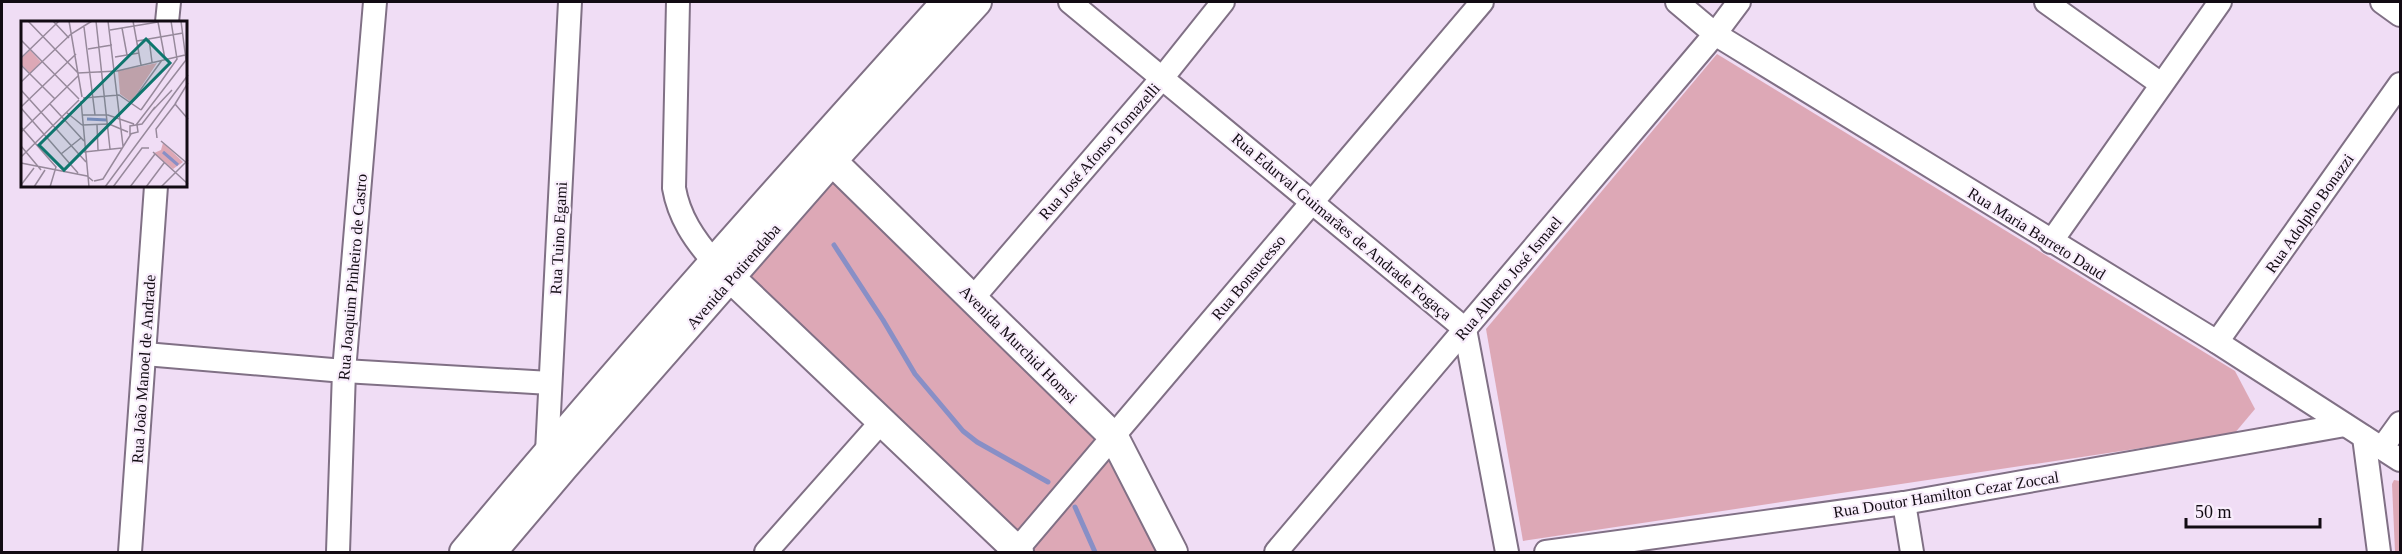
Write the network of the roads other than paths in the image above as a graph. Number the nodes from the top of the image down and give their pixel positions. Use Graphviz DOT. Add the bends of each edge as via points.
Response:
graph roads {
  1 [pos="169,2"];
  2 [pos="375,2"];
  3 [pos="570,2"];
  4 [pos="678,2"];
  5 [pos="946,2"];
  6 [pos="977,2"];
  7 [pos="1070,2"];
  8 [pos="1223,2"];
  9 [pos="1482,2"];
  10 [pos="1677,2"];
  11 [pos="1739,2"];
  12 [pos="2046,2"];
  13 [pos="2220,2"];
  14 [pos="2382,2"];
  15 [pos="2400,15"];
  16 [pos="167,21"];
  17 [pos="1715,34"];
  18 [pos="1162,76"];
  19 [pos="2161,84"];
  20 [pos="2400,84"];
  21 [pos="832,160"];
  22 [pos="156,188"];
  23 [pos="1312,201"];
  24 [pos="2051,243"];
  25 [pos="722,270"];
  26 [pos="973,298"];
  27 [pos="1465,329"];
  28 [pos="2217,342"];
  29 [pos="145,354"];
  30 [pos="344,371"];
  31 [pos="550,383"];
  32 [pos="882,421"];
  33 [pos="2400,423"];
  34 [pos="2345,425"];
  35 [pos="1114,437"];
  36 [pos="2382,449"];
  37 [pos="556,460"];
  38 [pos="1904,503"];
  39 [pos="130,552"];
  40 [pos="338,552"];
  41 [pos="464,552"];
  42 [pos="492,552"];
  43 [pos="766,552"];
  44 [pos="1017,552"];
  45 [pos="1173,552"];
  46 [pos="1276,552"];
  47 [pos="1507,552"];
  48 [pos="1546,552"];
  49 [pos="1912,552"];
  50 [pos="2379,552"];
  1 -- 16 [label="street"];
  2 -- 30 [label="street, Rua Joaquim Pinheiro de Castro"];
  3 -- 31 [label="street, Rua Tuino Egami"];
  4 -- 25 [label="street" via="674,188 681,214 698,243"];
  5 -- 25 [label="main road, Avenida Potirendaba"];
  6 -- 21 [label="main road, Avenida Potirendaba"];
  7 -- 18 [label="street, Rua Edurval Guimarães de Andrade Fogaça"];
  8 -- 18 [label="street, Rua José Afonso Tomazelli"];
  9 -- 23 [label="street, Rua Bonsucesso"];
  10 -- 17 [label="street, Rua Maria Barreto Daud"];
  11 -- 17 [label="street, Rua Alberto José Ismael"];
  12 -- 19 [label="street"];
  13 -- 19 [label="street"];
  14 -- 15 [label="street"];
  17 -- 24 [label="street, Rua Maria Barreto Daud"];
  17 -- 27 [label="street, Rua Alberto José Ismael"];
  18 -- 23 [label="street, Rua Edurval Guimarães de Andrade Fogaça"];
  18 -- 26 [label="street, Rua José Afonso Tomazelli"];
  19 -- 24 [label="street"];
  20 -- 28 [label="street, Rua Adolpho Bonazzi"];
  21 -- 25 [label="main road, Avenida Potirendaba"];
  21 -- 26 [label="main road, Avenida Murchid Homsi"];
  22 -- 29 [label="street, Rua João Manoel de Andrade"];
  23 -- 27 [label="street, Rua Edurval Guimarães de Andrade Fogaça"];
  23 -- 35 [label="street, Rua Bonsucesso"];
  24 -- 28 [label="street, Rua Maria Barreto Daud"];
  25 -- 32 [label="main road"];
  25 -- 37 [label="main road, Avenida Potirendaba"];
  26 -- 35 [label="main road, Avenida Murchid Homsi"];
  27 -- 46 [label="street, Rua Alberto José Ismael"];
  27 -- 47 [label="street, Rua Edurval Guimarães de Andrade Fogaça"];
  28 -- 34 [label="street, Rua Maria Barreto Daud"];
  29 -- 30 [label="street"];
  29 -- 39 [label="street, Rua João Manoel de Andrade"];
  30 -- 31 [label="street"];
  30 -- 40 [label="street, Rua Joaquim Pinheiro de Castro"];
  31 -- 37 [label="street, Rua Tuino Egami"];
  32 -- 43 [label="street"];
  32 -- 44 [label="main road"];
  33 -- 36 [label="street"];
  34 -- 36 [label="street, Rua Maria Barreto Daud"];
  34 -- 38 [label="street, Rua Doutor Hamilton Cezar Zoccal"];
  35 -- 44 [label="street, Rua Bonsucesso"];
  35 -- 45 [label="main road, Avenida Murchid Homsi"];
  36 -- 50 [label="street"];
  37 -- 41 [label="main road, Avenida Potirendaba"];
  37 -- 42 [label="main road, Avenida Potirendaba"];
  38 -- 48 [label="street, Rua Doutor Hamilton Cezar Zoccal"];
  38 -- 49 [label="street"];
}
